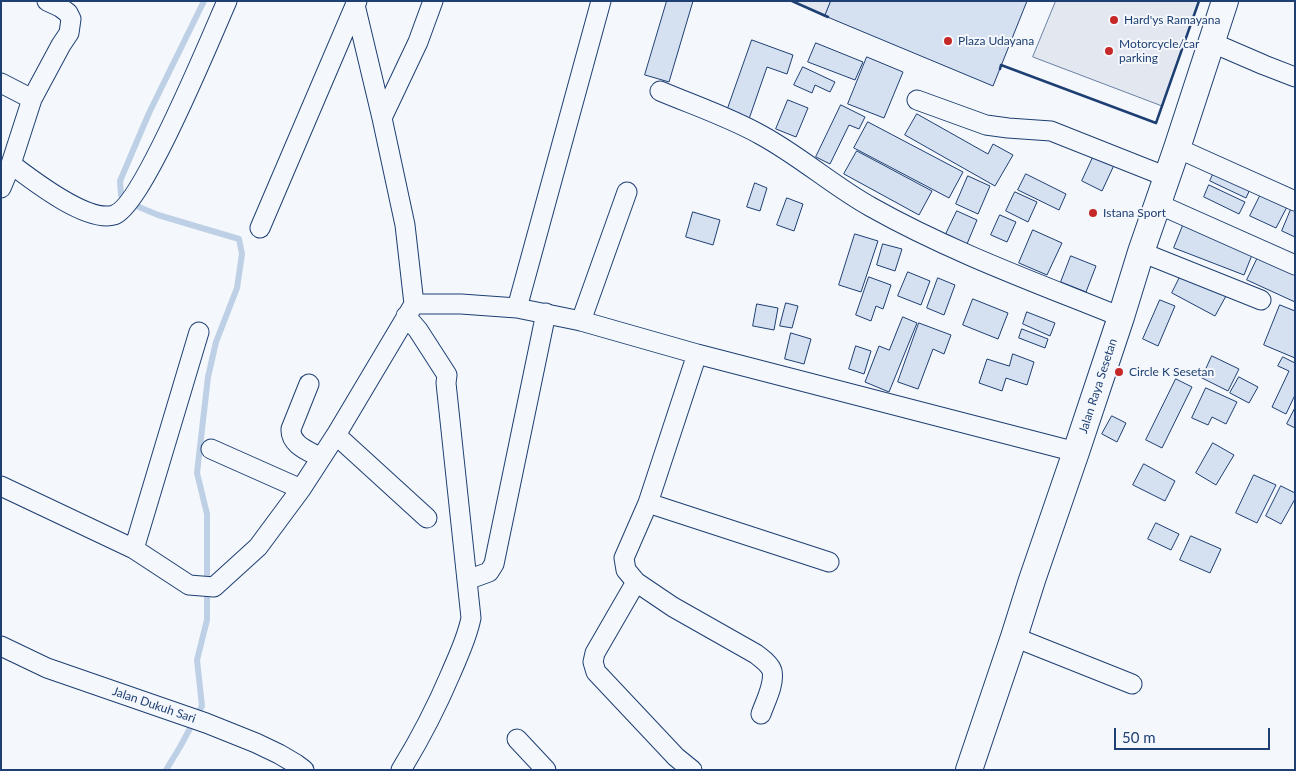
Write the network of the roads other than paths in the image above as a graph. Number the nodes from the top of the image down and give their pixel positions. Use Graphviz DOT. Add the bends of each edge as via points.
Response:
graph roads {
  1 [pos="47,1"];
  2 [pos="227,1"];
  3 [pos="433,1"];
  4 [pos="601,1"];
  5 [pos="1225,1"];
  6 [pos="356,3"];
  7 [pos="1213,43"];
  8 [pos="1295,77"];
  9 [pos="1,83"];
  10 [pos="660,91"];
  11 [pos="32,99"];
  12 [pos="917,100"];
  13 [pos="382,118"];
  14 [pos="1177,148"];
  15 [pos="11,164"];
  16 [pos="1167,177"];
  17 [pos="1,188"];
  18 [pos="627,192"];
  19 [pos="1295,201"];
  20 [pos="1158,204"];
  21 [pos="260,228"];
  22 [pos="1141,252"];
  23 [pos="1295,266"];
  24 [pos="1261,300"];
  25 [pos="517,308"];
  26 [pos="410,310"];
  27 [pos="546,313"];
  28 [pos="1121,317"];
  29 [pos="581,321"];
  30 [pos="199,332"];
  31 [pos="697,354"];
  32 [pos="309,384"];
  33 [pos="336,435"];
  34 [pos="210,450"];
  35 [pos="1076,452"];
  36 [pos="322,458"];
  37 [pos="1,486"];
  38 [pos="301,489"];
  39 [pos="648,503"];
  40 [pos="427,518"];
  41 [pos="134,549"];
  42 [pos="829,562"];
  43 [pos="467,580"];
  44 [pos="636,582"];
  45 [pos="1014,637"];
  46 [pos="1,646"];
  47 [pos="1132,684"];
  48 [pos="761,714"];
  49 [pos="517,738"];
  50 [pos="304,770"];
  51 [pos="401,770"];
  52 [pos="546,770"];
  53 [pos="692,770"];
  54 [pos="968,770"];
  1 -- 11 [label="street" via="68,13 71,19 69,33"];
  2 -- 15 [label="street" via="162,147 122,210 114,215 99,216 73,206"];
  3 -- 13 [label="street" via="418,42"];
  4 -- 25 [label="street"];
  5 -- 7 [label="main road, Jalan Raya Sesetan"];
  6 -- 13 [label="street"];
  6 -- 21 [label="street"];
  7 -- 8 [label="street"];
  7 -- 14 [label="main road, Jalan Raya Sesetan"];
  9 -- 11 [label="street"];
  10 -- 28 [label="street" via="760,134 870,207 937,242"];
  11 -- 15 [label="street"];
  12 -- 16 [label="street" via="986,125 1051,131"];
  13 -- 26 [label="street" via="404,225"];
  14 -- 16 [label="main road, Jalan Raya Sesetan"];
  14 -- 19 [label="street"];
  15 -- 17 [label="street"];
  16 -- 20 [label="main road, Jalan Raya Sesetan"];
  18 -- 29 [label="street"];
  20 -- 22 [label="main road, Jalan Raya Sesetan"];
  20 -- 23 [label="street"];
  22 -- 24 [label="street"];
  22 -- 28 [label="main road, Jalan Raya Sesetan"];
  25 -- 26 [label="street" via="461,304"];
  25 -- 27 [label="street"];
  26 -- 33 [label="street"];
  26 -- 43 [label="street" via="418,330 447,375"];
  27 -- 29 [label="street"];
  27 -- 43 [label="street" via="494,564 489,572"];
  28 -- 35 [label="main road, Jalan Raya Sesetan"];
  29 -- 31 [label="street"];
  30 -- 41 [label="street"];
  31 -- 35 [label="street"];
  31 -- 39 [label="street"];
  32 -- 36 [label="street" via="291,436 296,443"];
  33 -- 36 [label="street"];
  33 -- 40 [label="street"];
  34 -- 38 [label="street"];
  35 -- 45 [label="main road, Jalan Raya Sesetan"];
  36 -- 38 [label="street"];
  37 -- 41 [label="street"];
  38 -- 41 [label="street" via="258,547 214,587 189,585"];
  39 -- 42 [label="street"];
  39 -- 44 [label="street" via="624,558 626,570"];
  43 -- 51 [label="street" via="471,618 467,636 442,695"];
  44 -- 48 [label="street" via="766,662 772,671 771,685"];
  44 -- 53 [label="street" via="593,662 596,672"];
  45 -- 47 [label="street"];
  45 -- 54 [label="main road, Jalan Raya Sesetan"];
  46 -- 50 [label="street, Jalan Dukuh Sari" via="47,668 256,743"];
  49 -- 52 [label="street"];
}
